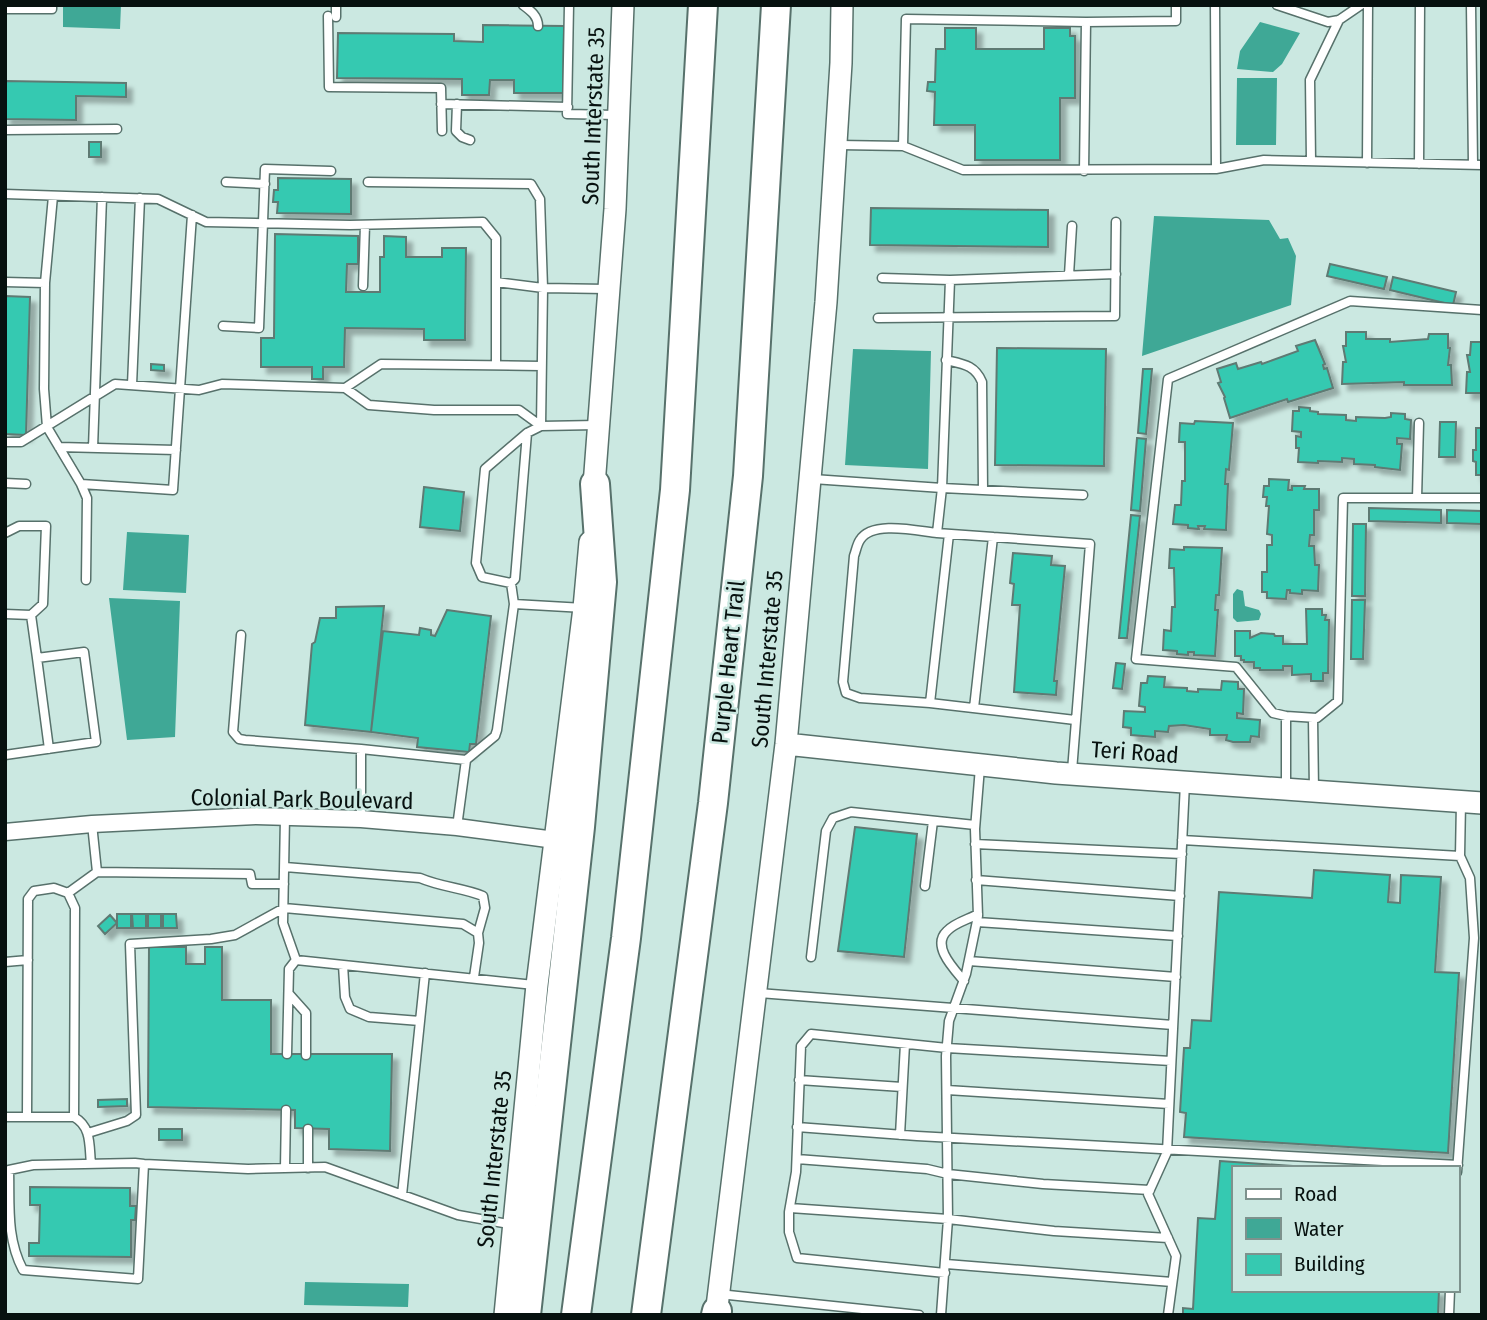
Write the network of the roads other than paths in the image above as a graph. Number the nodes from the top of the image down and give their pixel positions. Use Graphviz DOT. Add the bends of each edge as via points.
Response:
graph roads {
  1 [pos="52,5"];
  2 [pos="336,5"];
  3 [pos="523,5"];
  4 [pos="569,5"];
  5 [pos="623,5"];
  6 [pos="687,5"];
  7 [pos="703,5"];
  8 [pos="776,5"];
  9 [pos="842,5"];
  10 [pos="1176,5"];
  11 [pos="1215,5"];
  12 [pos="1277,5"];
  13 [pos="1361,5"];
  14 [pos="1368,5"];
  15 [pos="1420,5"];
  16 [pos="1471,5"];
  17 [pos="5,9"];
  18 [pos="1339,20"];
  19 [pos="1086,22"];
  20 [pos="538,26"];
  21 [pos="441,104"];
  22 [pos="457,104"];
  23 [pos="568,107"];
  24 [pos="619,115"];
  25 [pos="117,129"];
  26 [pos="5,130"];
  27 [pos="442,131"];
  28 [pos="470,140"];
  29 [pos="836,145"];
  30 [pos="903,146"];
  31 [pos="696,150"];
  32 [pos="1311,161"];
  33 [pos="1367,163"];
  34 [pos="1419,164"];
  35 [pos="1477,165"];
  36 [pos="1216,169"];
  37 [pos="331,170"];
  38 [pos="1084,171"];
  39 [pos="226,182"];
  40 [pos="368,182"];
  41 [pos="265,184"];
  42 [pos="5,194"];
  43 [pos="53,195"];
  44 [pos="102,197"];
  45 [pos="140,198"];
  46 [pos="192,215"];
  47 [pos="1116,222"];
  48 [pos="264,223"];
  49 [pos="365,225"];
  50 [pos="1072,226"];
  51 [pos="1116,274"];
  52 [pos="1069,275"];
  53 [pos="882,278"];
  54 [pos="950,280"];
  55 [pos="5,282"];
  56 [pos="496,282"];
  57 [pos="45,283"];
  58 [pos="363,286"];
  59 [pos="543,288"];
  60 [pos="610,289"];
  61 [pos="1482,310"];
  62 [pos="878,318"];
  63 [pos="948,319"];
  64 [pos="223,326"];
  65 [pos="946,360"];
  66 [pos="496,365"];
  67 [pos="541,366"];
  68 [pos="132,385"];
  69 [pos="181,388"];
  70 [pos="345,388"];
  71 [pos="93,398"];
  72 [pos="1419,423"];
  73 [pos="600,425"];
  74 [pos="541,426"];
  75 [pos="47,427"];
  76 [pos="527,433"];
  77 [pos="5,442"];
  78 [pos="59,447"];
  79 [pos="93,448"];
  80 [pos="176,450"];
  81 [pos="810,478"];
  82 [pos="5,483"];
  83 [pos="26,484"];
  84 [pos="81,484"];
  85 [pos="594,484"];
  86 [pos="942,488"];
  87 [pos="983,490"];
  88 [pos="1083,495"];
  89 [pos="1417,498"];
  90 [pos="1482,498"];
  91 [pos="5,533"];
  92 [pos="937,533"];
  93 [pos="950,534"];
  94 [pos="993,537"];
  95 [pos="86,580"];
  96 [pos="511,583"];
  97 [pos="514,604"];
  98 [pos="584,608"];
  99 [pos="5,614"];
  100 [pos="31,615"];
  101 [pos="241,635"];
  102 [pos="37,658"];
  103 [pos="930,703"];
  104 [pos="974,708"];
  105 [pos="1286,716"];
  106 [pos="1313,718"];
  107 [pos="1075,720"];
  108 [pos="786,744"];
  109 [pos="48,749"];
  110 [pos="361,749"];
  111 [pos="5,755"];
  112 [pos="466,760"];
  113 [pos="980,764"];
  114 [pos="1072,774"];
  115 [pos="1185,782"];
  116 [pos="1286,789"];
  117 [pos="1314,791"];
  118 [pos="1471,802"];
  119 [pos="285,817"];
  120 [pos="361,819"];
  121 [pos="933,821"];
  122 [pos="92,824"];
  123 [pos="975,825"];
  124 [pos="457,827"];
  125 [pos="5,832"];
  126 [pos="555,840"];
  127 [pos="1182,840"];
  128 [pos="975,844"];
  129 [pos="1182,854"];
  130 [pos="1460,856"];
  131 [pos="285,867"];
  132 [pos="97,872"];
  133 [pos="976,880"];
  134 [pos="284,884"];
  135 [pos="925,886"];
  136 [pos="68,893"];
  137 [pos="1180,896"];
  138 [pos="284,908"];
  139 [pos="977,918"];
  140 [pos="478,933"];
  141 [pos="1178,936"];
  142 [pos="811,957"];
  143 [pos="28,960"];
  144 [pos="296,960"];
  145 [pos="969,961"];
  146 [pos="5,962"];
  147 [pos="344,965"];
  148 [pos="425,973"];
  149 [pos="474,977"];
  150 [pos="1176,977"];
  151 [pos="964,981"];
  152 [pos="537,985"];
  153 [pos="755,993"];
  154 [pos="289,994"];
  155 [pos="955,1007"];
  156 [pos="420,1021"];
  157 [pos="1173,1025"];
  158 [pos="905,1044"];
  159 [pos="947,1048"];
  160 [pos="287,1054"];
  161 [pos="306,1055"];
  162 [pos="1171,1061"];
  163 [pos="799,1080"];
  164 [pos="902,1087"];
  165 [pos="947,1090"];
  166 [pos="1169,1104"];
  167 [pos="286,1110"];
  168 [pos="74,1116"];
  169 [pos="5,1117"];
  170 [pos="27,1117"];
  171 [pos="797,1126"];
  172 [pos="308,1129"];
  173 [pos="88,1133"];
  174 [pos="900,1135"];
  175 [pos="948,1137"];
  176 [pos="1167,1148"];
  177 [pos="797,1159"];
  178 [pos="91,1164"];
  179 [pos="144,1164"];
  180 [pos="1428,1166"];
  181 [pos="1457,1166"];
  182 [pos="285,1168"];
  183 [pos="308,1168"];
  184 [pos="948,1174"];
  185 [pos="1150,1190"];
  186 [pos="402,1195"];
  187 [pos="790,1208"];
  188 [pos="948,1219"];
  189 [pos="513,1225"];
  190 [pos="1168,1238"];
  191 [pos="946,1268"];
  192 [pos="1172,1282"];
  193 [pos="1450,1292"];
  194 [pos="717,1309"];
  195 [pos="505,1315"];
  196 [pos="526,1315"];
  197 [pos="576,1315"];
  198 [pos="646,1315"];
  199 [pos="919,1315"];
  200 [pos="941,1315"];
  201 [pos="1168,1315"];
  202 [pos="1449,1315"];
  1 -- 17 [label="lane" via="52,9"];
  2 -- 21 [label="lane" via="329,87 441,88"];
  3 -- 20 [label="lane" via="534,14"];
  4 -- 23 [label="lane"];
  5 -- 24 [label="main road, South Interstate 35"];
  6 -- 31 [label="highway"];
  7 -- 31 [label="highway"];
  8 -- 198 [label="highway, Purple Heart Trail" via="748,476 713,803"];
  9 -- 29 [label="main road, South Interstate 35"];
  10 -- 19 [label="lane" via="1176,21"];
  11 -- 36 [label="lane"];
  12 -- 18 [label="lane" via="1328,22"];
  13 -- 18 [label="lane"];
  14 -- 33 [label="lane"];
  15 -- 34 [label="lane"];
  16 -- 35 [label="lane"];
  18 -- 32 [label="lane" via="1310,80"];
  19 -- 30 [label="lane" via="906,19"];
  19 -- 38 [label="lane"];
  21 -- 22 [label="lane"];
  21 -- 27 [label="lane"];
  22 -- 23 [label="lane"];
  22 -- 28 [label="lane" via="456,131"];
  23 -- 24 [label="lane" via="568,114"];
  24 -- 60 [label="main road, South Interstate 35"];
  25 -- 26 [label="lane"];
  29 -- 30 [label="lane"];
  29 -- 81 [label="main road, South Interstate 35"];
  30 -- 38 [label="lane" via="962,170"];
  31 -- 197 [label="highway" via="674,491 626,938"];
  32 -- 33 [label="lane"];
  32 -- 36 [label="lane" via="1264,160"];
  33 -- 34 [label="lane"];
  34 -- 35 [label="lane"];
  36 -- 38 [label="lane"];
  37 -- 41 [label="lane" via="265,169"];
  39 -- 41 [label="lane"];
  40 -- 59 [label="lane" via="531,184 540,199"];
  41 -- 48 [label="lane"];
  42 -- 43 [label="lane"];
  43 -- 44 [label="lane"];
  43 -- 57 [label="lane"];
  44 -- 45 [label="lane"];
  44 -- 71 [label="lane"];
  45 -- 46 [label="lane" via="158,199"];
  45 -- 68 [label="lane"];
  46 -- 48 [label="lane" via="206,222"];
  46 -- 69 [label="lane"];
  47 -- 51 [label="lane"];
  48 -- 49 [label="lane"];
  48 -- 64 [label="lane" via="259,328"];
  49 -- 56 [label="lane" via="482,222 496,238"];
  49 -- 58 [label="lane"];
  50 -- 52 [label="lane"];
  51 -- 52 [label="lane"];
  51 -- 63 [label="lane" via="1115,316"];
  52 -- 54 [label="lane"];
  53 -- 54 [label="lane"];
  54 -- 63 [label="lane"];
  55 -- 57 [label="lane"];
  56 -- 59 [label="lane"];
  56 -- 66 [label="lane"];
  57 -- 75 [label="lane"];
  59 -- 60 [label="lane"];
  59 -- 67 [label="lane"];
  60 -- 73 [label="main road, South Interstate 35"];
  61 -- 105 [label="lane" via="1350,301 1168,379 1136,659 1236,667 1273,713"];
  62 -- 63 [label="lane"];
  63 -- 65 [label="lane"];
  65 -- 86 [label="lane"];
  65 -- 87 [label="lane" via="969,365 982,382"];
  66 -- 67 [label="lane"];
  66 -- 70 [label="lane" via="381,364"];
  67 -- 74 [label="lane"];
  68 -- 69 [label="lane"];
  68 -- 71 [label="lane" via="116,384"];
  69 -- 70 [label="lane" via="199,390 222,384"];
  69 -- 80 [label="lane"];
  70 -- 74 [label="lane" via="369,405 519,410"];
  71 -- 75 [label="lane"];
  71 -- 79 [label="lane"];
  72 -- 89 [label="lane"];
  73 -- 74 [label="lane"];
  73 -- 85 [label="main road, South Interstate 35"];
  74 -- 76 [label="lane"];
  75 -- 77 [label="lane" via="21,442"];
  75 -- 78 [label="lane"];
  76 -- 96 [label="lane" via="515,579"];
  76 -- 96 [label="lane" via="492,460 484,475 478,572"];
  78 -- 79 [label="lane"];
  78 -- 84 [label="lane"];
  79 -- 80 [label="lane"];
  80 -- 84 [label="lane" via="173,491"];
  81 -- 86 [label="lane"];
  81 -- 108 [label="main road, South Interstate 35"];
  82 -- 83 [label="lane"];
  84 -- 95 [label="lane" via="87,498"];
  85 -- 98 [label="main road, South Interstate 35"];
  85 -- 196 [label="highway" via="603,582"];
  86 -- 87 [label="lane"];
  86 -- 92 [label="lane"];
  87 -- 88 [label="lane"];
  89 -- 90 [label="lane"];
  89 -- 106 [label="lane" via="1343,498 1338,701"];
  91 -- 100 [label="lane" via="19,526 46,526 43,604"];
  92 -- 93 [label="lane"];
  92 -- 103 [label="lane" via="892,528 874,529 861,537 854,556 842,682 846,693 860,698"];
  93 -- 94 [label="lane"];
  93 -- 103 [label="lane"];
  94 -- 104 [label="lane"];
  94 -- 107 [label="lane" via="1090,544"];
  96 -- 97 [label="lane"];
  97 -- 98 [label="lane"];
  97 -- 112 [label="lane" via="495,736"];
  98 -- 126 [label="main road, South Interstate 35"];
  99 -- 100 [label="lane"];
  100 -- 102 [label="lane"];
  101 -- 110 [label="lane" via="233,732 239,739"];
  102 -- 109 [label="lane"];
  102 -- 109 [label="lane" via="84,652 96,742"];
  103 -- 104 [label="lane"];
  104 -- 107 [label="lane"];
  105 -- 106 [label="lane"];
  105 -- 116 [label="lane"];
  106 -- 117 [label="lane"];
  107 -- 114 [label="lane"];
  108 -- 113 [label="main road, Teri Road"];
  108 -- 153 [label="main road, South Interstate 35"];
  109 -- 111 [label="lane"];
  110 -- 112 [label="lane"];
  110 -- 120 [label="lane"];
  112 -- 124 [label="lane"];
  113 -- 114 [label="main road, Teri Road"];
  113 -- 123 [label="lane"];
  114 -- 115 [label="main road, Teri Road"];
  115 -- 116 [label="main road, Teri Road"];
  115 -- 127 [label="lane"];
  116 -- 117 [label="main road, Teri Road"];
  117 -- 118 [label="main road, Teri Road"];
  118 -- 130 [label="lane"];
  119 -- 120 [label="street, Colonial Park Boulevard"];
  119 -- 122 [label="street, Colonial Park Boulevard"];
  119 -- 131 [label="lane"];
  120 -- 124 [label="street, Colonial Park Boulevard"];
  121 -- 123 [label="lane"];
  121 -- 135 [label="lane"];
  121 -- 142 [label="lane" via="851,811 833,818 826,831"];
  122 -- 125 [label="street, Colonial Park Boulevard"];
  122 -- 132 [label="lane"];
  123 -- 128 [label="lane"];
  124 -- 126 [label="street, Colonial Park Boulevard"];
  126 -- 152 [label="main road, South Interstate 35"];
  127 -- 129 [label="lane"];
  127 -- 130 [label="lane"];
  128 -- 129 [label="lane"];
  128 -- 133 [label="lane"];
  129 -- 137 [label="lane"];
  130 -- 181 [label="lane" via="1470,878 1474,938"];
  131 -- 134 [label="lane"];
  131 -- 140 [label="lane" via="420,878 472,891 483,896 485,908"];
  132 -- 134 [label="lane" via="250,874 252,884"];
  132 -- 136 [label="lane"];
  133 -- 137 [label="lane"];
  133 -- 139 [label="lane"];
  134 -- 138 [label="lane"];
  136 -- 143 [label="lane" via="54,888 34,891 28,899"];
  136 -- 168 [label="lane" via="75,908"];
  137 -- 141 [label="lane"];
  138 -- 140 [label="lane" via="463,924"];
  138 -- 144 [label="lane"];
  138 -- 173 [label="lane" via="235,935 130,944 136,1115"];
  139 -- 141 [label="lane"];
  139 -- 145 [label="lane"];
  139 -- 151 [label="lane" via="946,931 942,940 944,955"];
  140 -- 149 [label="lane"];
  141 -- 150 [label="lane"];
  143 -- 146 [label="lane"];
  143 -- 170 [label="lane"];
  144 -- 147 [label="lane"];
  144 -- 154 [label="lane" via="289,969"];
  145 -- 150 [label="lane"];
  145 -- 151 [label="lane"];
  147 -- 148 [label="lane"];
  147 -- 156 [label="lane" via="350,1009 369,1017"];
  148 -- 149 [label="lane"];
  148 -- 156 [label="lane"];
  149 -- 152 [label="lane"];
  150 -- 157 [label="lane"];
  151 -- 155 [label="lane"];
  152 -- 189 [label="main road, South Interstate 35"];
  153 -- 155 [label="lane"];
  153 -- 194 [label="main road, South Interstate 35"];
  154 -- 160 [label="lane"];
  154 -- 161 [label="lane" via="306,1013"];
  155 -- 157 [label="lane"];
  155 -- 159 [label="lane"];
  156 -- 186 [label="lane"];
  157 -- 162 [label="lane"];
  158 -- 159 [label="lane"];
  158 -- 163 [label="lane" via="811,1034 801,1046"];
  158 -- 164 [label="lane"];
  159 -- 162 [label="lane"];
  159 -- 165 [label="lane"];
  162 -- 166 [label="lane"];
  163 -- 164 [label="lane"];
  163 -- 171 [label="lane"];
  164 -- 174 [label="lane"];
  165 -- 166 [label="lane"];
  165 -- 175 [label="lane"];
  166 -- 176 [label="lane"];
  167 -- 182 [label="lane"];
  168 -- 170 [label="lane"];
  168 -- 173 [label="lane"];
  169 -- 170 [label="lane"];
  171 -- 174 [label="lane"];
  171 -- 177 [label="lane"];
  172 -- 183 [label="lane"];
  173 -- 178 [label="lane"];
  174 -- 175 [label="lane"];
  175 -- 176 [label="lane"];
  175 -- 184 [label="lane"];
  176 -- 180 [label="lane"];
  176 -- 185 [label="lane"];
  177 -- 184 [label="lane"];
  177 -- 187 [label="lane"];
  178 -- 179 [label="lane"];
  178 -- 179 [label="lane" via="9,1170 10,1233 23,1270 138,1279"];
  179 -- 182 [label="lane"];
  182 -- 183 [label="lane"];
  183 -- 186 [label="lane" via="325,1167"];
  184 -- 185 [label="lane"];
  184 -- 188 [label="lane"];
  185 -- 190 [label="lane"];
  186 -- 189 [label="lane" via="458,1215"];
  187 -- 188 [label="lane"];
  187 -- 191 [label="lane" via="789,1232 797,1258"];
  188 -- 190 [label="lane"];
  188 -- 191 [label="lane"];
  189 -- 195 [label="main road, South Interstate 35"];
  190 -- 192 [label="lane" via="1176,1256"];
  191 -- 192 [label="lane"];
  191 -- 200 [label="lane"];
  192 -- 201 [label="lane"];
  193 -- 202 [label="lane"];
  194 -- 199 [label="lane"];
}
